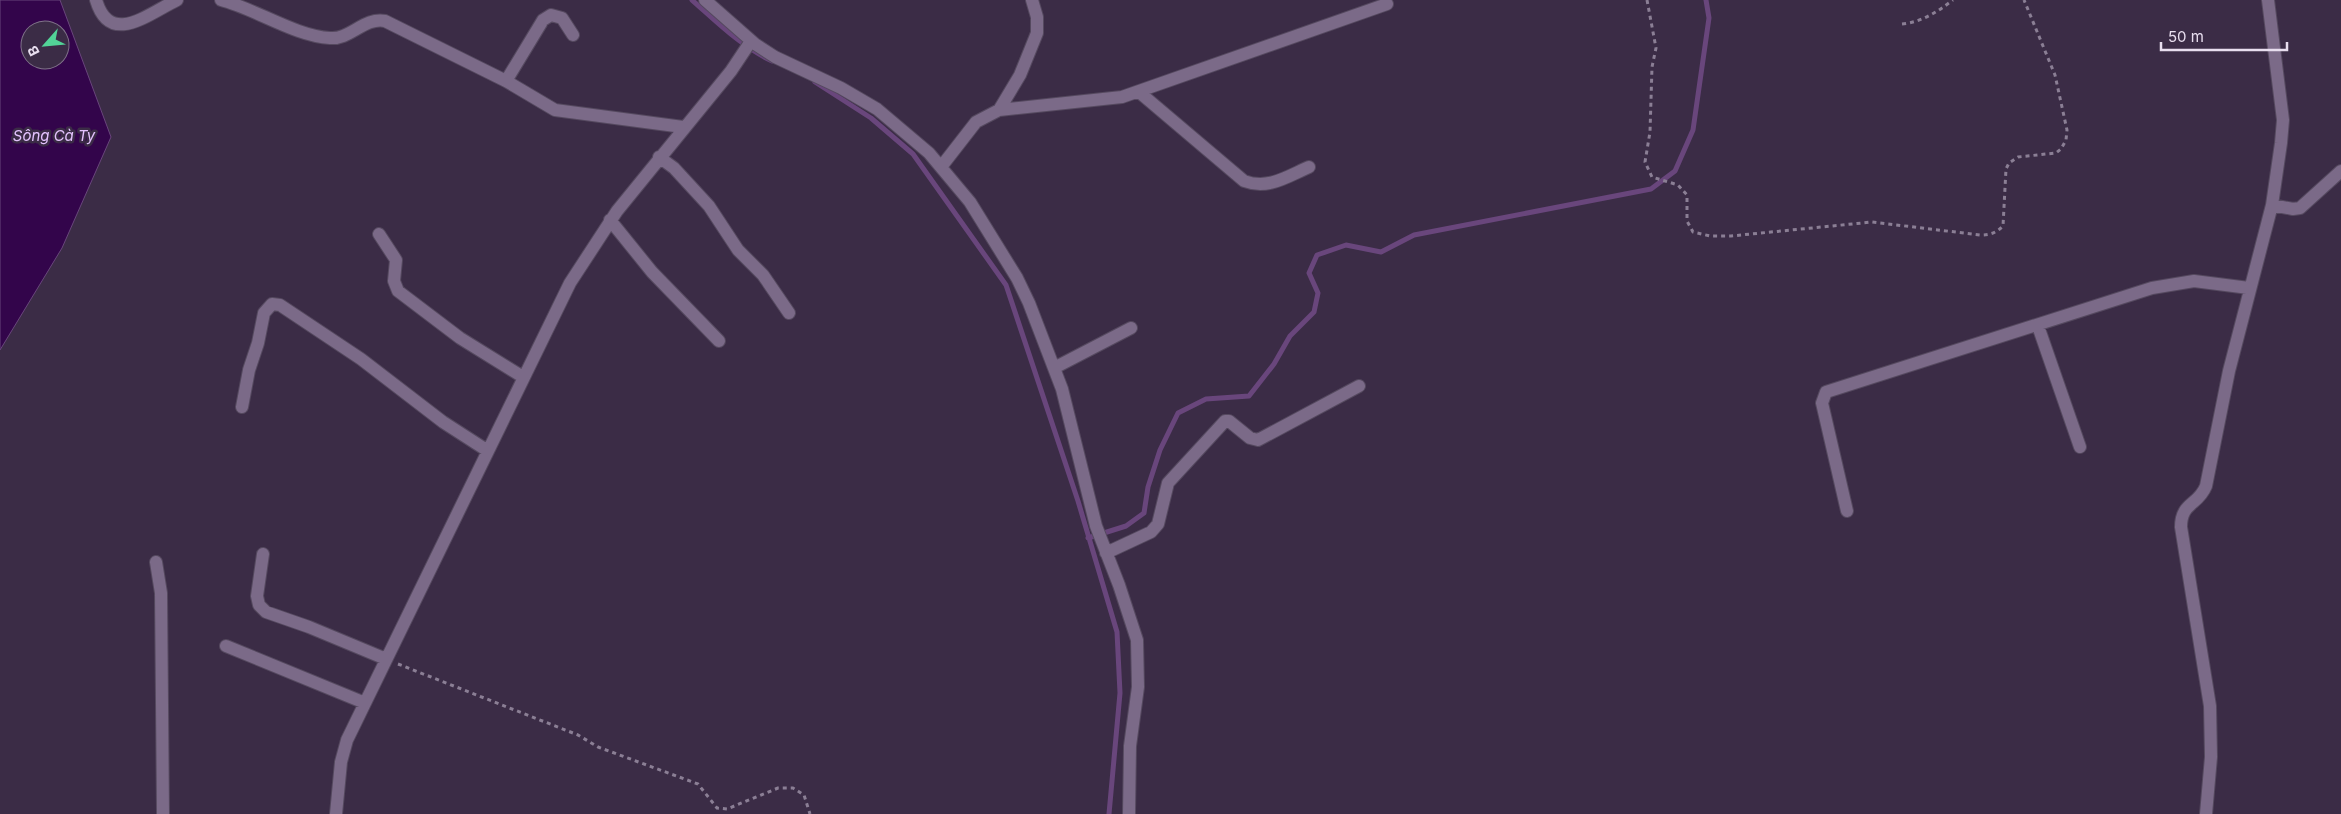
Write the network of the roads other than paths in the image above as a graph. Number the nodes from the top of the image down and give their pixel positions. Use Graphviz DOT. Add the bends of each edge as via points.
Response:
graph roads {
  1 [pos="96,0"];
  2 [pos="177,0"];
  3 [pos="221,0"];
  4 [pos="704,0"];
  5 [pos="1032,0"];
  6 [pos="2268,0"];
  7 [pos="1387,4"];
  8 [pos="573,34"];
  9 [pos="749,45"];
  10 [pos="506,82"];
  11 [pos="1139,92"];
  12 [pos="999,110"];
  13 [pos="683,127"];
  14 [pos="659,157"];
  15 [pos="941,167"];
  16 [pos="1309,167"];
  17 [pos="2341,171"];
  18 [pos="2272,205"];
  19 [pos="610,220"];
  20 [pos="379,234"];
  21 [pos="2249,288"];
  22 [pos="789,313"];
  23 [pos="2038,326"];
  24 [pos="1132,328"];
  25 [pos="719,341"];
  26 [pos="1054,368"];
  27 [pos="523,377"];
  28 [pos="1359,386"];
  29 [pos="242,407"];
  30 [pos="2080,447"];
  31 [pos="488,452"];
  32 [pos="1847,512"];
  33 [pos="1106,553"];
  34 [pos="263,554"];
  35 [pos="156,562"];
  36 [pos="226,646"];
  37 [pos="386,659"];
  38 [pos="364,703"];
  39 [pos="164,814"];
  40 [pos="336,814"];
  41 [pos="1129,814"];
  42 [pos="2206,814"];
  1 -- 2 [label="street" via="104,18 114,25 129,24"];
  3 -- 10 [label="street" via="314,35 331,38 344,36 370,22 385,22"];
  4 -- 9 [label="street"];
  5 -- 12 [label="street" via="1037,33 1020,75"];
  6 -- 18 [label="street" via="2283,120"];
  7 -- 11 [label="street"];
  8 -- 10 [label="street" via="562,18 551,15 543,20"];
  9 -- 13 [label="street"];
  9 -- 15 [label="street" via="842,88 877,109"];
  10 -- 13 [label="street" via="562,113"];
  11 -- 12 [label="street" via="1122,97"];
  11 -- 16 [label="street" via="1244,181 1256,186 1266,185"];
  12 -- 15 [label="street" via="976,122"];
  13 -- 14 [label="street"];
  14 -- 19 [label="street"];
  14 -- 22 [label="street" via="674,168 709,206 738,250 763,275"];
  15 -- 26 [label="street" via="981,219 1017,278"];
  17 -- 18 [label="street" via="2300,208"];
  18 -- 21 [label="street"];
  19 -- 25 [label="street" via="652,272"];
  19 -- 27 [label="street" via="558,304"];
  20 -- 27 [label="street" via="396,260 394,281 398,291 460,338"];
  21 -- 23 [label="street" via="2177,282"];
  21 -- 42 [label="street" via="2206,486 2198,500 2188,504 2181,516 2180,527 2210,706 2211,757"];
  23 -- 30 [label="street"];
  23 -- 32 [label="street" via="1826,392 1822,403"];
  24 -- 26 [label="street"];
  26 -- 33 [label="street"];
  27 -- 31 [label="street"];
  28 -- 33 [label="street" via="1258,440 1250,438 1229,421 1225,422 1168,483 1158,524 1151,532"];
  29 -- 31 [label="street" via="264,313 272,304 280,305 361,359"];
  31 -- 37 [label="street"];
  33 -- 41 [label="street" via="1125,603 1138,651 1138,687 1130,746"];
  34 -- 37 [label="street" via="257,596 259,605 266,612"];
  35 -- 39 [label="street" via="161,593"];
  36 -- 38 [label="street"];
  37 -- 38 [label="street"];
  38 -- 40 [label="street" via="344,750"];
}
